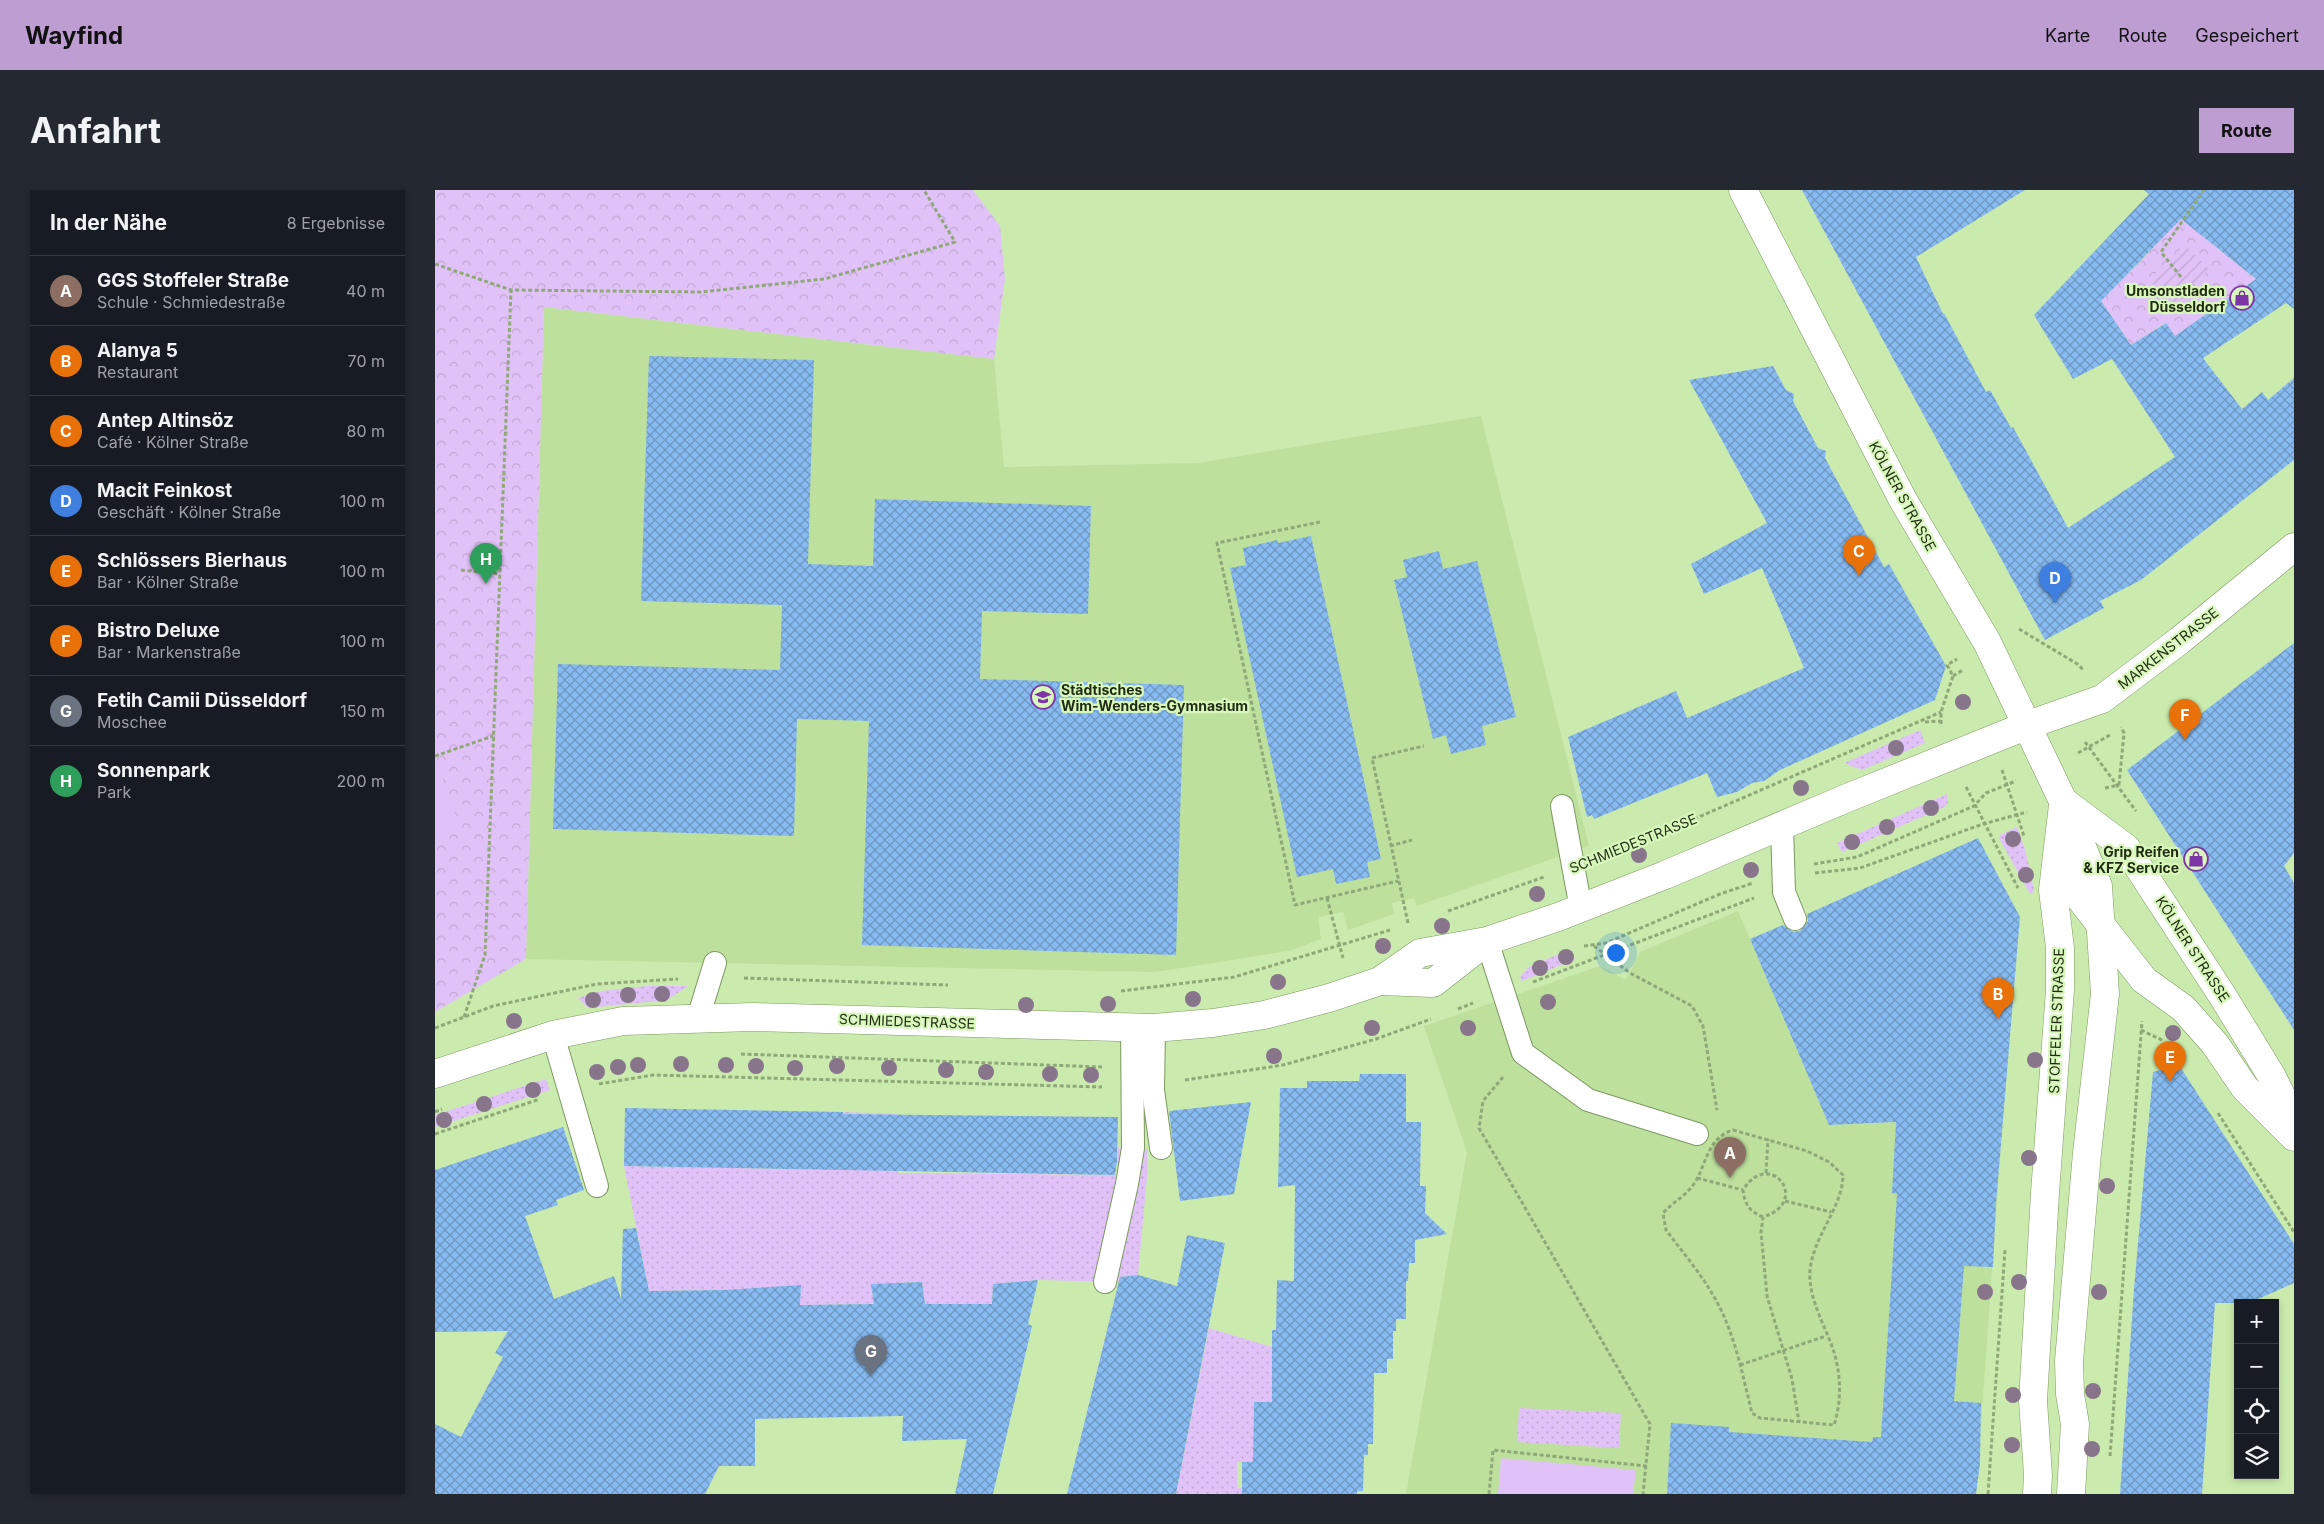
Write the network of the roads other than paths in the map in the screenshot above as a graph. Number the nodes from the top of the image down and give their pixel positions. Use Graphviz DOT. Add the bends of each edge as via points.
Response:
graph roads {
  1 [pos="1743,190"];
  2 [pos="2294,547"];
  3 [pos="2028,725"];
  4 [pos="2063,801"];
  5 [pos="1562,806"];
  6 [pos="1782,826"];
  7 [pos="1581,909"];
  8 [pos="1795,919"];
  9 [pos="2100,924"];
  10 [pos="1487,941"];
  11 [pos="715,962"];
  12 [pos="2144,980"];
  13 [pos="2105,994"];
  14 [pos="698,1018"];
  15 [pos="1143,1027"];
  16 [pos="553,1035"];
  17 [pos="435,1074"];
  18 [pos="2294,1121"];
  19 [pos="1697,1134"];
  20 [pos="2294,1137"];
  21 [pos="1161,1148"];
  22 [pos="597,1186"];
  23 [pos="1105,1282"];
  24 [pos="2037,1494"];
  25 [pos="2071,1494"];
  1 -- 3 [label="main road, KÖLNER STRASSE" via="1903,500 1987,642"];
  2 -- 3 [label="main road, MARKENSTRASSE" via="2102,699"];
  3 -- 4 [label="main road, KÖLNER STRASSE"];
  3 -- 6 [label="main road, SCHMIEDESTRASSE"];
  4 -- 9 [label="main road" via="2098,886"];
  4 -- 18 [label="main road, KÖLNER STRASSE" via="2126,848 2222,995 2271,1075"];
  4 -- 24 [label="main road, STOFFELER STRASSE" via="2053,890 2060,948 2060,990 2033,1401"];
  5 -- 7 [label="lane"];
  6 -- 7 [label="main road, SCHMIEDESTRASSE"];
  6 -- 8 [label="lane" via="1784,892"];
  7 -- 10 [label="main road, SCHMIEDESTRASSE"];
  9 -- 12 [label="main road"];
  9 -- 13 [label="main road"];
  10 -- 15 [label="main road, SCHMIEDESTRASSE" via="1433,983 1380,981 1256,1016 1201,1024"];
  10 -- 19 [label="lane" via="1523,1054 1588,1100"];
  11 -- 14 [label="lane"];
  12 -- 13 [label="main road"];
  12 -- 20 [label="main road" via="2183,1008 2215,1044 2245,1088"];
  13 -- 25 [label="main road" via="2069,1361 2075,1424"];
  14 -- 15 [label="main road, SCHMIEDESTRASSE"];
  14 -- 16 [label="main road, SCHMIEDESTRASSE" via="623,1021"];
  15 -- 21 [label="lane"];
  15 -- 23 [label="lane" via="1133,1148"];
  16 -- 17 [label="main road, SCHMIEDESTRASSE"];
  16 -- 22 [label="lane"];
}
